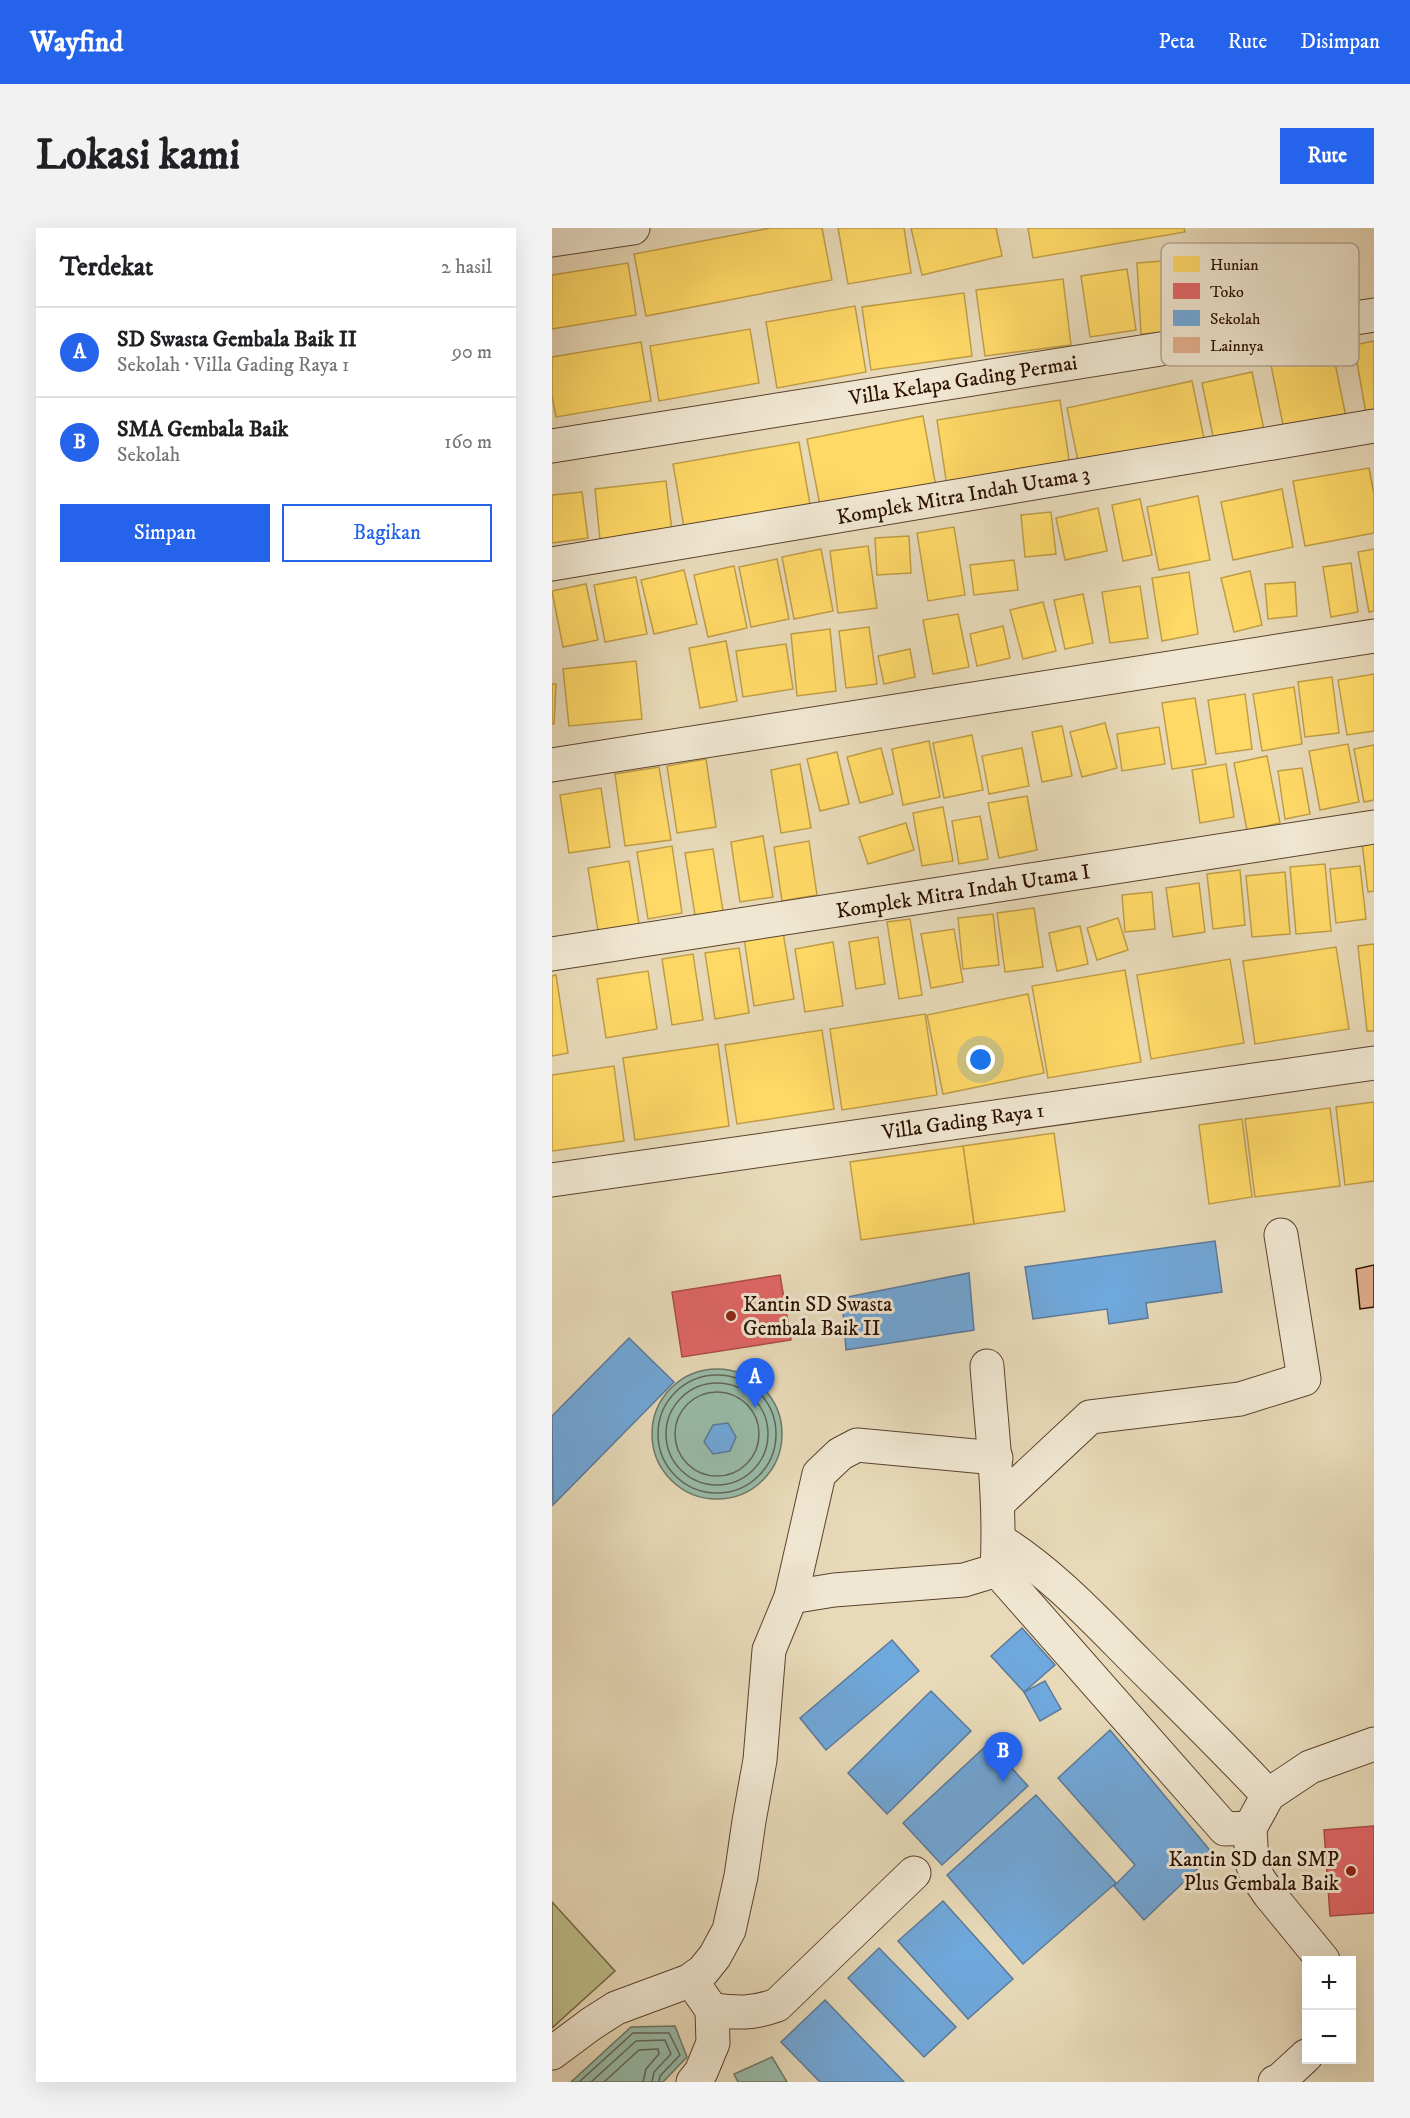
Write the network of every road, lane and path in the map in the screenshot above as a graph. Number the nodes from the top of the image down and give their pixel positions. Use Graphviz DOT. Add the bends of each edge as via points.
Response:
graph roads {
  1 [pos="633,228"];
  2 [pos="552,240"];
  3 [pos="1374,315"];
  4 [pos="1359,317"];
  5 [pos="1161,349"];
  6 [pos="1374,426"];
  7 [pos="552,446"];
  8 [pos="552,564"];
  9 [pos="1374,636"];
  10 [pos="552,765"];
  11 [pos="1374,827"];
  12 [pos="552,954"];
  13 [pos="1374,1063"];
  14 [pos="552,1180"];
  15 [pos="1281,1235"];
  16 [pos="987,1366"];
  17 [pos="996,1458"];
  18 [pos="998,1503"];
  19 [pos="998,1555"];
  20 [pos="791,1597"];
  21 [pos="1374,1744"];
  22 [pos="1268,1795"];
  23 [pos="1250,1828"];
  24 [pos="915,1873"];
  25 [pos="1320,1956"];
  26 [pos="688,1981"];
  27 [pos="712,2010"];
  28 [pos="552,2053"];
  29 [pos="1302,2060"];
  30 [pos="693,2082"];
  31 [pos="1275,2082"];
  1 -- 2 [label="street"];
  3 -- 4 [label="street, Villa Kelapa Gading Permai"];
  5 -- 7 [label="street, Villa Kelapa Gading Permai"];
  6 -- 8 [label="street, Komplek Mitra Indah Utama 3"];
  9 -- 10 [label="street"];
  11 -- 12 [label="street, Komplek Mitra Indah Utama I"];
  13 -- 14 [label="street, Villa Gading Raya 1"];
  15 -- 18 [label="street" via="1304,1379 1240,1399 1090,1417"];
  16 -- 17 [label="street"];
  17 -- 18 [label="street"];
  17 -- 20 [label="street" via="857,1445 840,1454 819,1474"];
  18 -- 19 [label="street"];
  19 -- 20 [label="street" via="964,1580"];
  19 -- 22 [label="street" via="1017,1551 1056,1583"];
  19 -- 23 [label="street" via="1225,1829"];
  20 -- 26 [label="street" via="769,1650 760,1760 729,1930 703,1971"];
  21 -- 22 [label="street" via="1310,1767"];
  22 -- 23 [label="street"];
  23 -- 25 [label="street" via="1252,1863 1258,1878"];
  24 -- 27 [label="street" via="777,2005 756,2012"];
  26 -- 27 [label="street"];
  26 -- 28 [label="street" via="616,2008"];
  27 -- 30 [label="street" via="714,2043"];
  29 -- 31 [label="street"];
}
